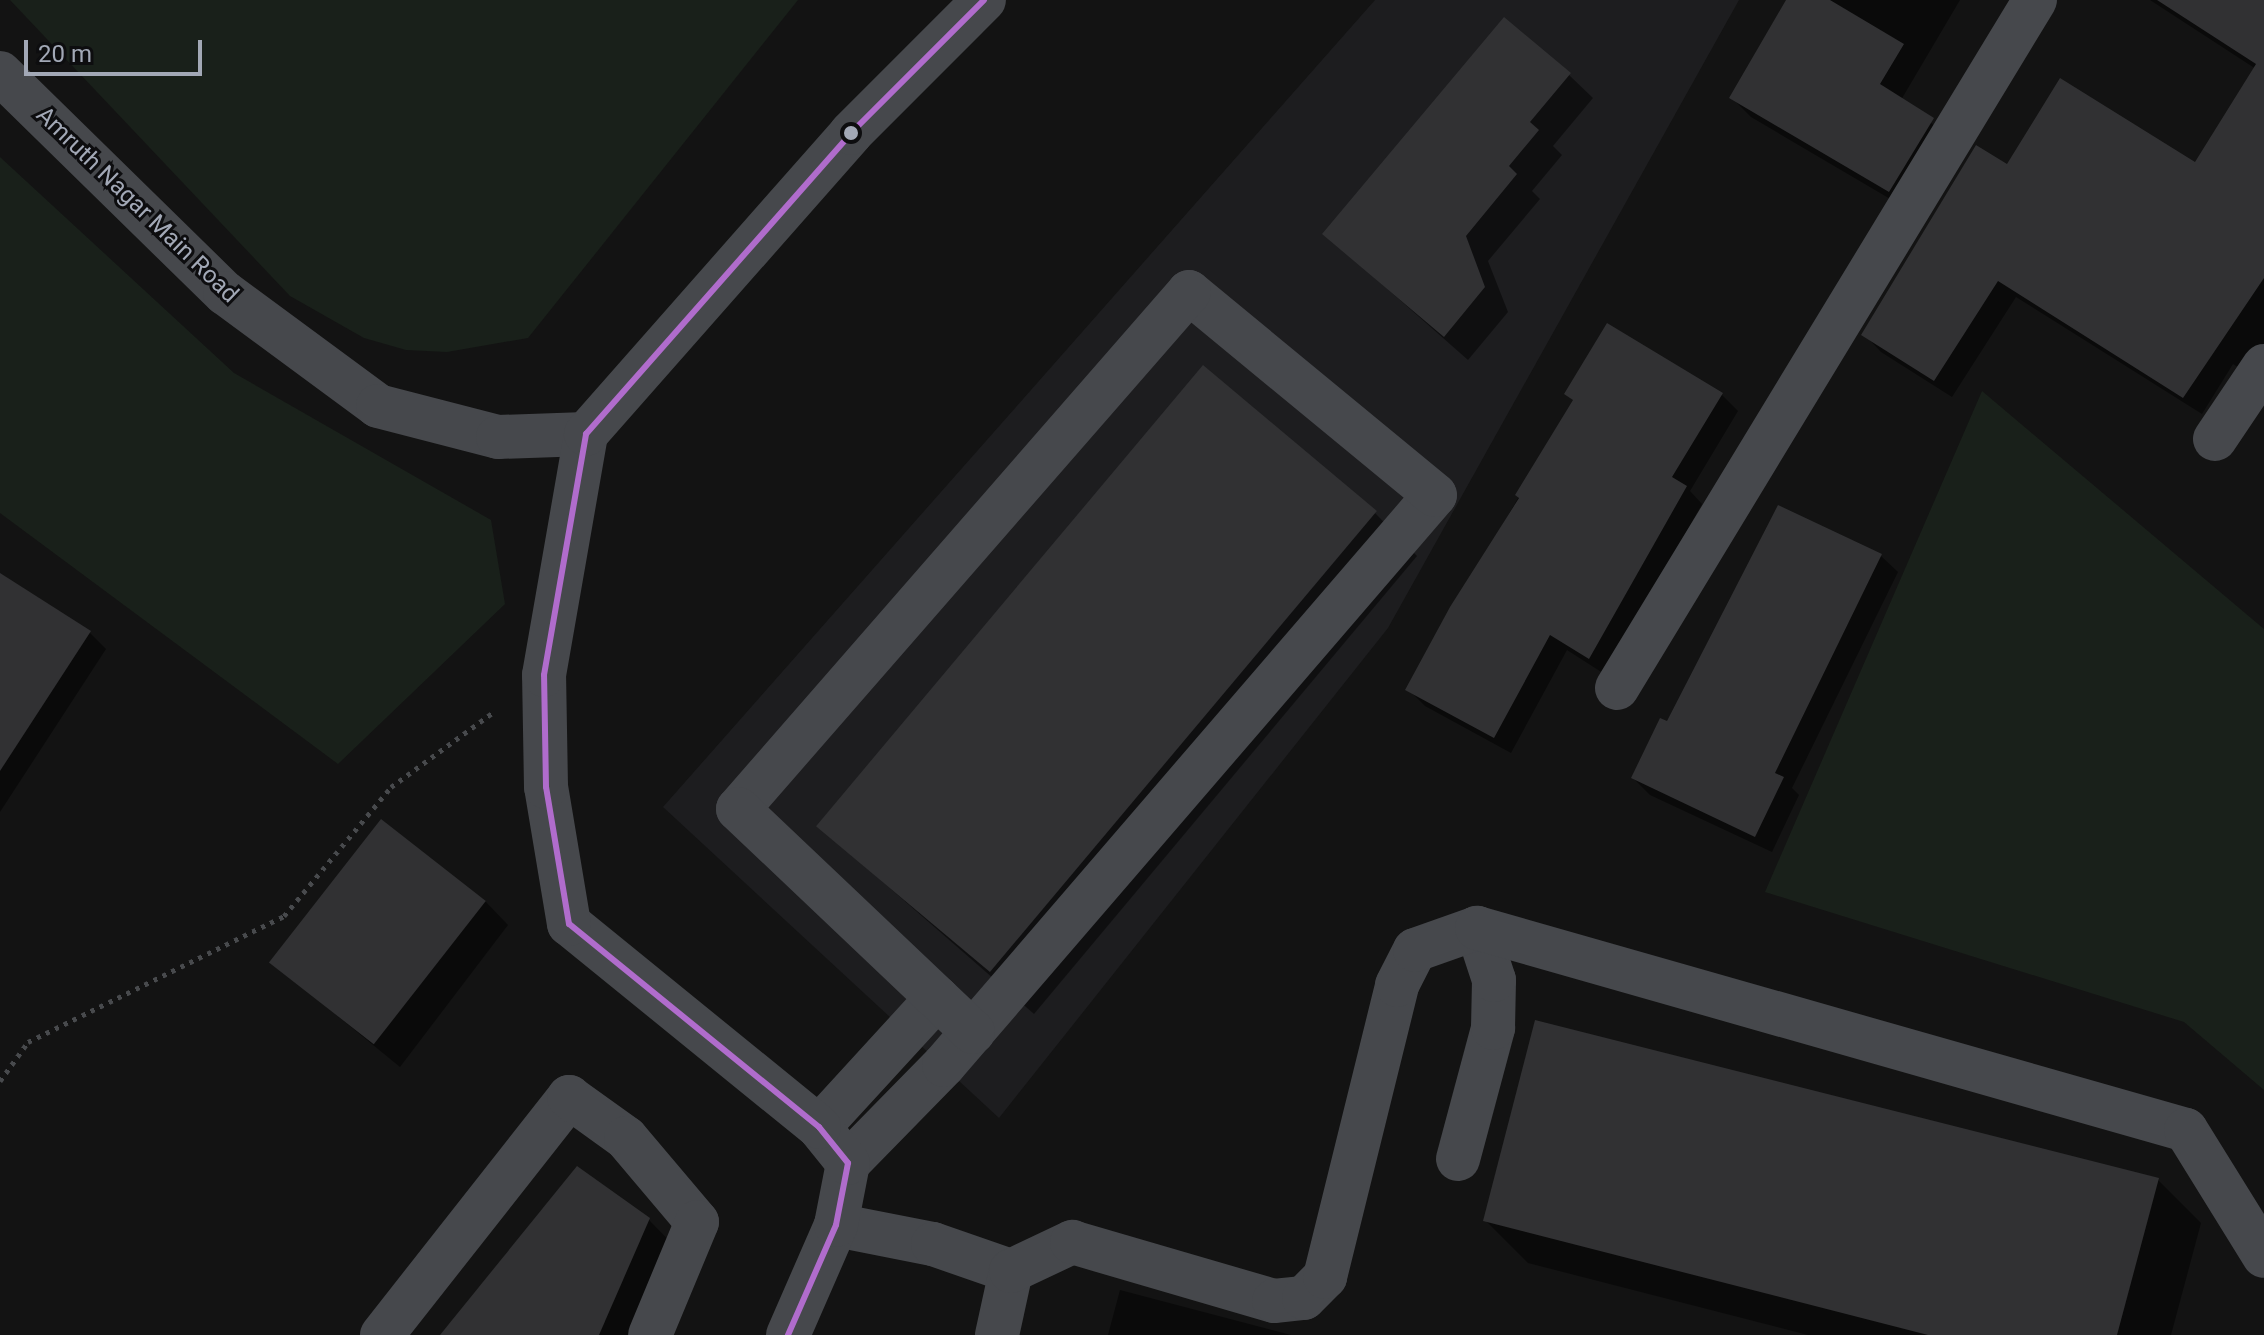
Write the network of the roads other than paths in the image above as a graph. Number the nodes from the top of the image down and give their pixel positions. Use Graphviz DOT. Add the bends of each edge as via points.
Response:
graph roads {
  1 [pos="984,0"];
  2 [pos="2035,0"];
  3 [pos="0,73"];
  4 [pos="2264,366"];
  5 [pos="586,434"];
  6 [pos="2215,439"];
  7 [pos="1617,688"];
  8 [pos="1477,928"];
  9 [pos="937,998"];
  10 [pos="973,1032"];
  11 [pos="819,1127"];
  12 [pos="1458,1159"];
  13 [pos="848,1163"];
  14 [pos="836,1225"];
  15 [pos="2264,1256"];
  16 [pos="1011,1271"];
  17 [pos="382,1335"];
  18 [pos="650,1335"];
  19 [pos="788,1335"];
  20 [pos="997,1335"];
  1 -- 5 [label="street" via="851,133"];
  2 -- 7 [label="street"];
  3 -- 5 [label="street, Amruth Nagar Main Road" via="225,293 378,406 498,437"];
  4 -- 6 [label="street"];
  5 -- 11 [label="street" via="544,675 546,787 569,924"];
  8 -- 12 [label="street" via="1494,980 1493,1028"];
  8 -- 15 [label="street" via="2186,1130"];
  8 -- 16 [label="street" via="1415,950 1397,985 1325,1277 1304,1298 1274,1301 1072,1242"];
  9 -- 10 [label="street"];
  9 -- 10 [label="street" via="738,809 1189,292 1435,495"];
  9 -- 11 [label="street"];
  10 -- 13 [label="street"];
  11 -- 13 [label="street"];
  13 -- 14 [label="street"];
  14 -- 16 [label="street" via="933,1244"];
  14 -- 19 [label="street"];
  16 -- 20 [label="street"];
  17 -- 18 [label="street" via="569,1097 626,1138 697,1222"];
}
